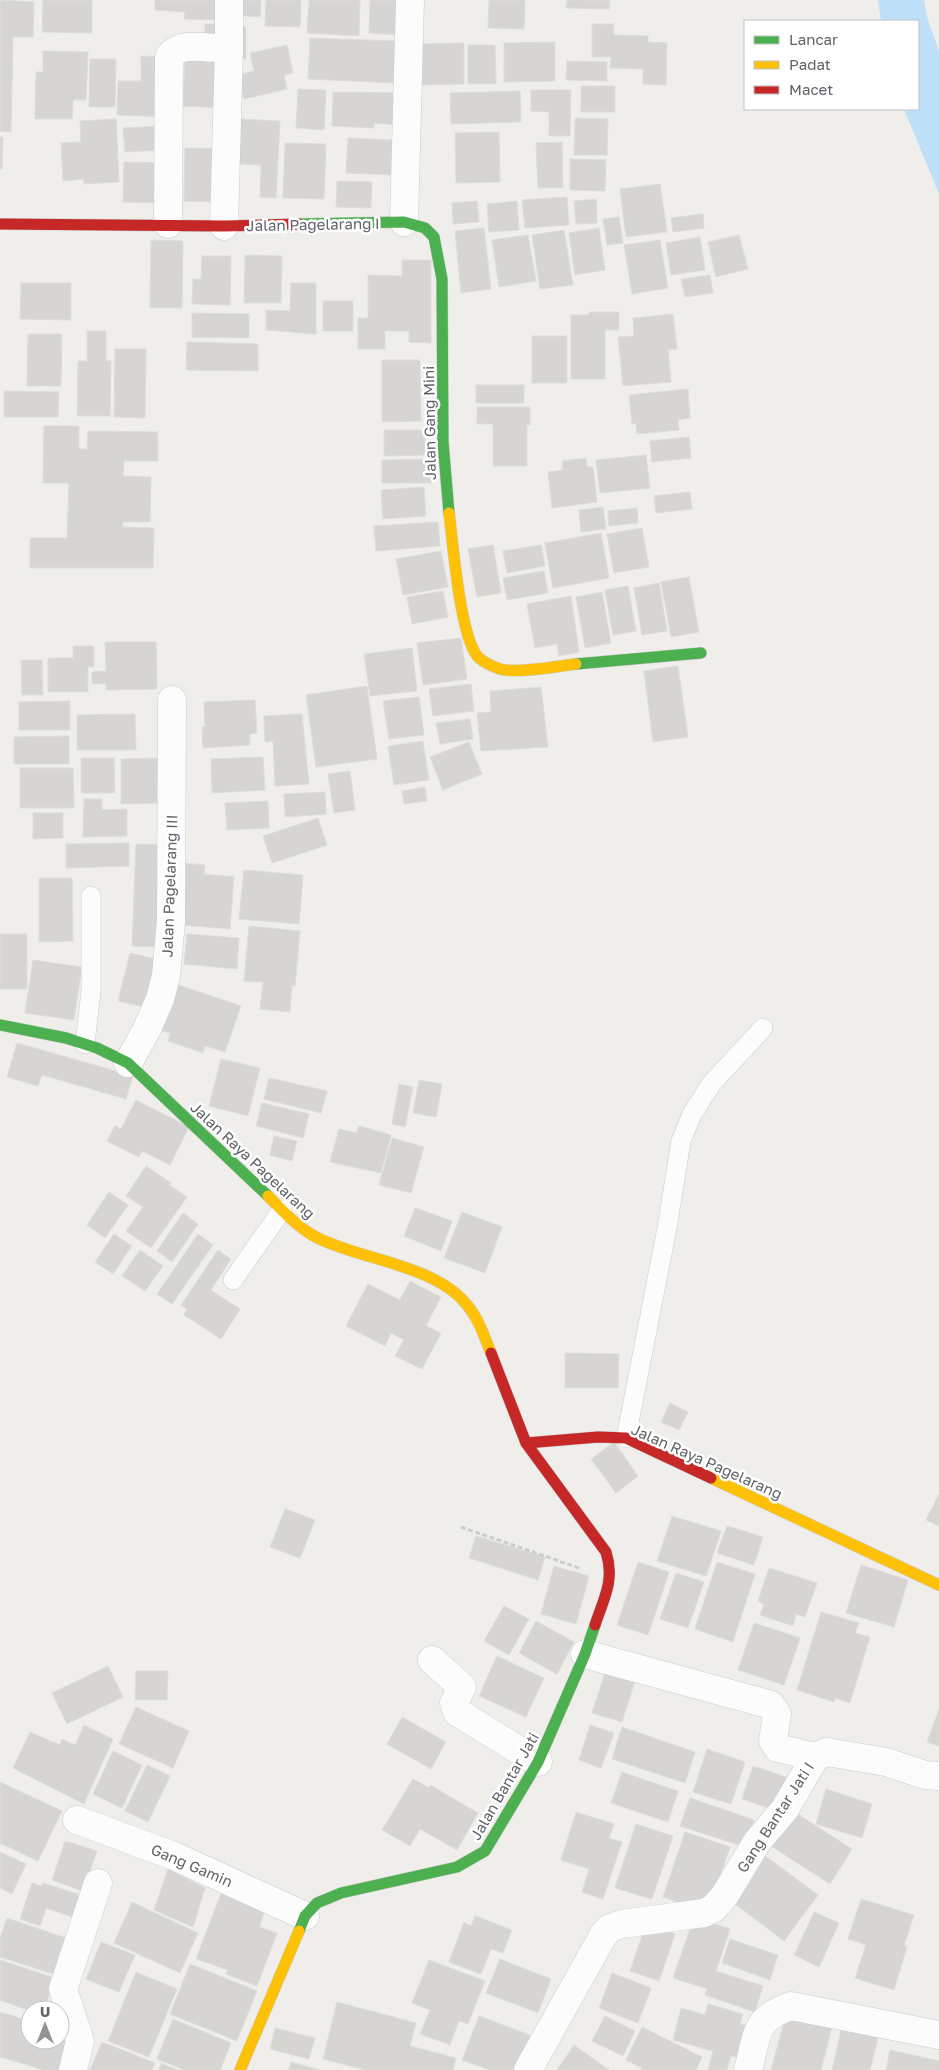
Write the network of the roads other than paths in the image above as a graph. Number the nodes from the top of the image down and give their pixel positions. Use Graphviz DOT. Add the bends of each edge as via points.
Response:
graph roads {
  1 [pos="229,0"];
  2 [pos="410,0"];
  3 [pos="229,49"];
  4 [pos="404,222"];
  5 [pos="0,224"];
  6 [pos="168,224"];
  7 [pos="224,226"];
  8 [pos="700,653"];
  9 [pos="172,700"];
  10 [pos="91,896"];
  11 [pos="0,1025"];
  12 [pos="763,1028"];
  13 [pos="85,1044"];
  14 [pos="128,1063"];
  15 [pos="282,1210"];
  16 [pos="234,1280"];
  17 [pos="626,1438"];
  18 [pos="526,1443"];
  19 [pos="939,1585"];
  20 [pos="586,1654"];
  21 [pos="432,1660"];
  22 [pos="814,1757"];
  23 [pos="538,1762"];
  24 [pos="939,1776"];
  25 [pos="76,1820"];
  26 [pos="98,1883"];
  27 [pos="305,1916"];
  28 [pos="939,2035"];
  29 [pos="73,2070"];
  30 [pos="240,2070"];
  31 [pos="528,2070"];
  32 [pos="748,2070"];
  1 -- 3 [label="street"];
  2 -- 4 [label="street"];
  3 -- 6 [label="street" via="182,47 169,57"];
  3 -- 7 [label="street"];
  4 -- 7 [label="street, Jalan Pagelarang I"];
  4 -- 8 [label="street, Jalan Gang Mini" via="425,228 434,238 438,251 442,279 443,442 447,501 459,596 470,641 479,658 500,669 514,670"];
  5 -- 6 [label="street, Jalan Pagelarang I"];
  6 -- 7 [label="street, Jalan Pagelarang I"];
  9 -- 14 [label="street, Jalan Pagelarang III" via="171,921 166,976 157,1007"];
  10 -- 13 [label="lane" via="91,991"];
  11 -- 13 [label="street, Jalan Raya Pagelarang" via="35,1029"];
  12 -- 17 [label="lane" via="712,1083 692,1114 681,1142"];
  13 -- 14 [label="street, Jalan Raya Pagelarang"];
  14 -- 15 [label="street, Jalan Raya Pagelarang"];
  15 -- 16 [label="lane"];
  15 -- 18 [label="street, Jalan Raya Pagelarang" via="317,1238 411,1270 449,1288 467,1304 491,1350"];
  17 -- 18 [label="street, Jalan Raya Pagelarang"];
  17 -- 19 [label="street, Jalan Raya Pagelarang"];
  18 -- 20 [label="street, Jalan Bantar Jati" via="606,1552 611,1567"];
  20 -- 22 [label="street" via="770,1705 777,1714 773,1741 778,1748"];
  20 -- 23 [label="street, Jalan Bantar Jati"];
  21 -- 23 [label="street" via="462,1687 454,1703 457,1712"];
  22 -- 24 [label="street, Gang Bantar Jati I" via="827,1752 886,1762 925,1775"];
  22 -- 31 [label="street, Gang Bantar Jati I" via="785,1809 757,1842 726,1895 714,1908 704,1914 622,1924 604,1934"];
  23 -- 27 [label="street, Jalan Bantar Jati" via="485,1852 457,1867 341,1893 317,1903"];
  25 -- 27 [label="street, Gang Gamin" via="174,1856"];
  26 -- 29 [label="street" via="63,1989 80,2041"];
  27 -- 30 [label="street, Jalan Bantar Jati"];
  28 -- 32 [label="street" via="791,2006 773,2012 761,2023"];
}
